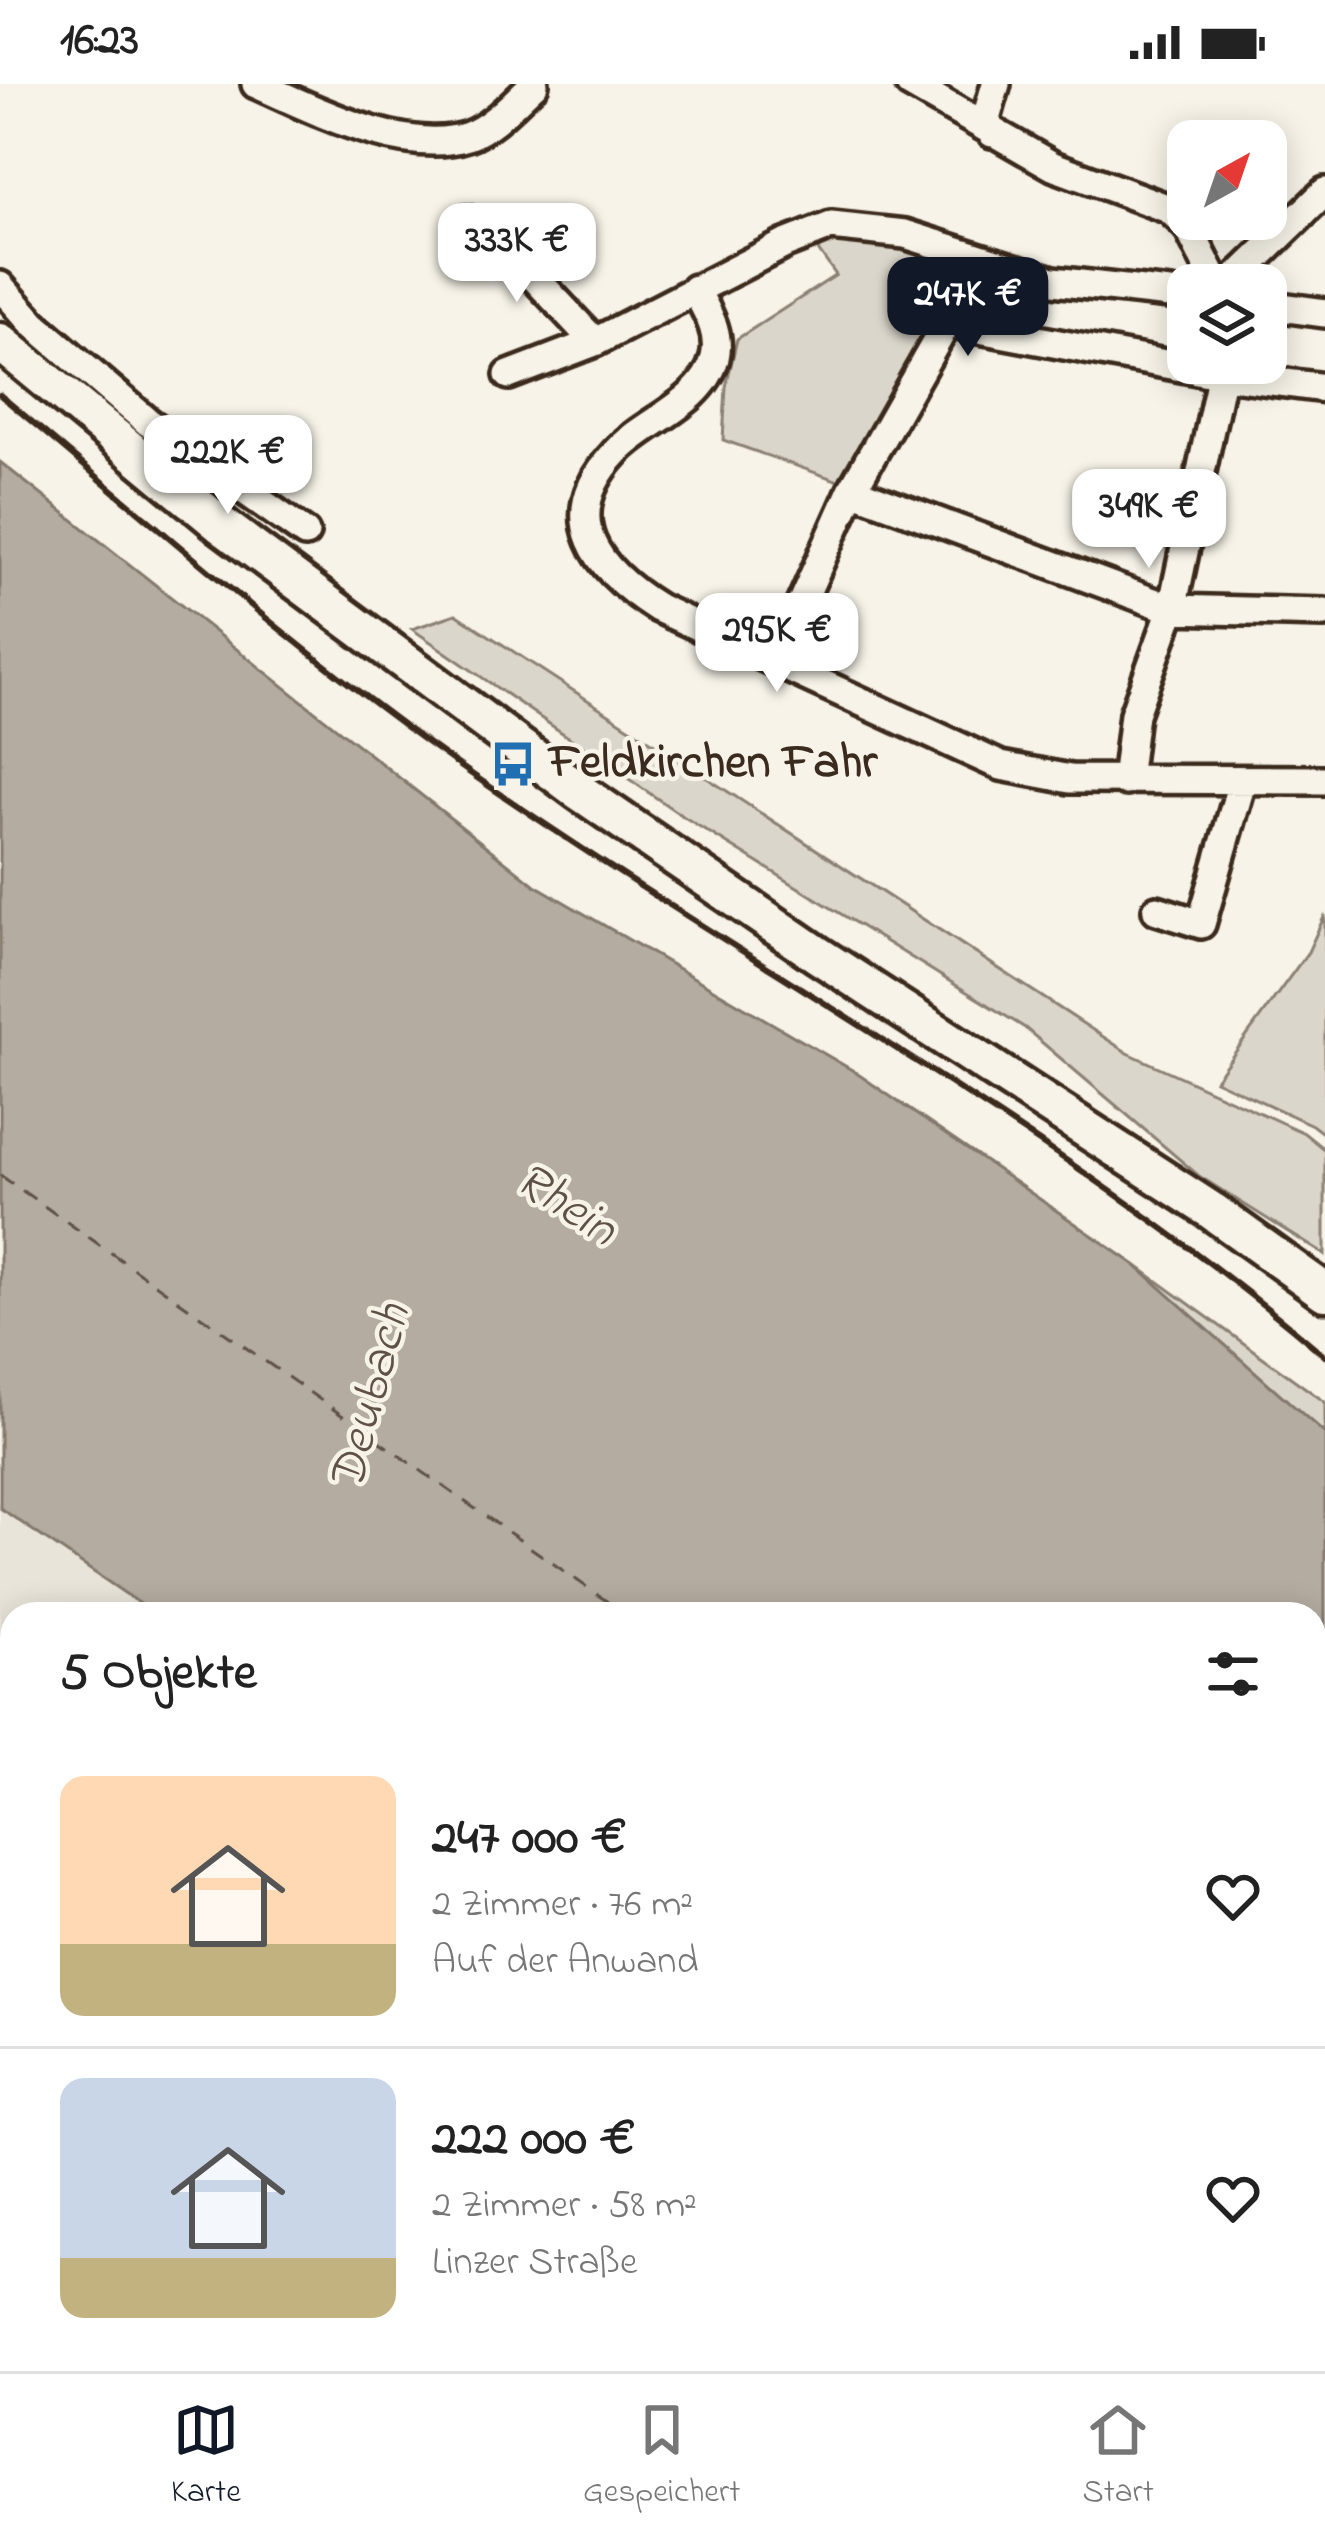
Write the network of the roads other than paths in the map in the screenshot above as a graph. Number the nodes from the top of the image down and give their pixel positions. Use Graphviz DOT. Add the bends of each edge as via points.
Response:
graph roads {
  1 [pos="256,84"];
  2 [pos="534,84"];
  3 [pos="910,84"];
  4 [pos="996,84"];
  5 [pos="992,133"];
  6 [pos="1325,192"];
  7 [pos="466,220"];
  8 [pos="1206,264"];
  9 [pos="1251,264"];
  10 [pos="0,286"];
  11 [pos="695,289"];
  12 [pos="1167,294"];
  13 [pos="1287,308"];
  14 [pos="1325,313"];
  15 [pos="0,341"];
  16 [pos="595,342"];
  17 [pos="1167,360"];
  18 [pos="509,375"];
  19 [pos="1287,381"];
  20 [pos="1221,384"];
  21 [pos="1325,388"];
  22 [pos="852,490"];
  23 [pos="305,533"];
  24 [pos="1172,610"];
  25 [pos="1325,613"];
  26 [pos="776,660"];
  27 [pos="1325,780"];
  28 [pos="1126,781"];
  29 [pos="1242,782"];
  30 [pos="1156,910"];
  31 [pos="1325,1292"];
  1 -- 2 [label="street" via="358,128 417,139 466,137"];
  3 -- 5 [label="street"];
  4 -- 5 [label="street" via="986,119"];
  5 -- 8 [label="street" via="1053,166 1169,209"];
  6 -- 9 [label="street"];
  7 -- 16 [label="street" via="484,225"];
  10 -- 23 [label="street" via="184,451"];
  11 -- 12 [label="street" via="831,226 905,234 1053,281"];
  11 -- 16 [label="street"];
  11 -- 26 [label="street" via="716,331 710,372 616,451 586,521 592,547 623,586"];
  13 -- 14 [label="street"];
  15 -- 31 [label="main road" via="220,524 452,700 692,871"];
  16 -- 18 [label="street"];
  17 -- 22 [label="street" via="947,323"];
  19 -- 21 [label="street"];
  20 -- 24 [label="street"];
  22 -- 24 [label="street"];
  22 -- 26 [label="street"];
  24 -- 25 [label="street"];
  24 -- 28 [label="street" via="1133,714"];
  26 -- 28 [label="street" via="1001,766"];
  27 -- 29 [label="street"];
  28 -- 29 [label="street"];
  29 -- 30 [label="street" via="1201,924"];
}
